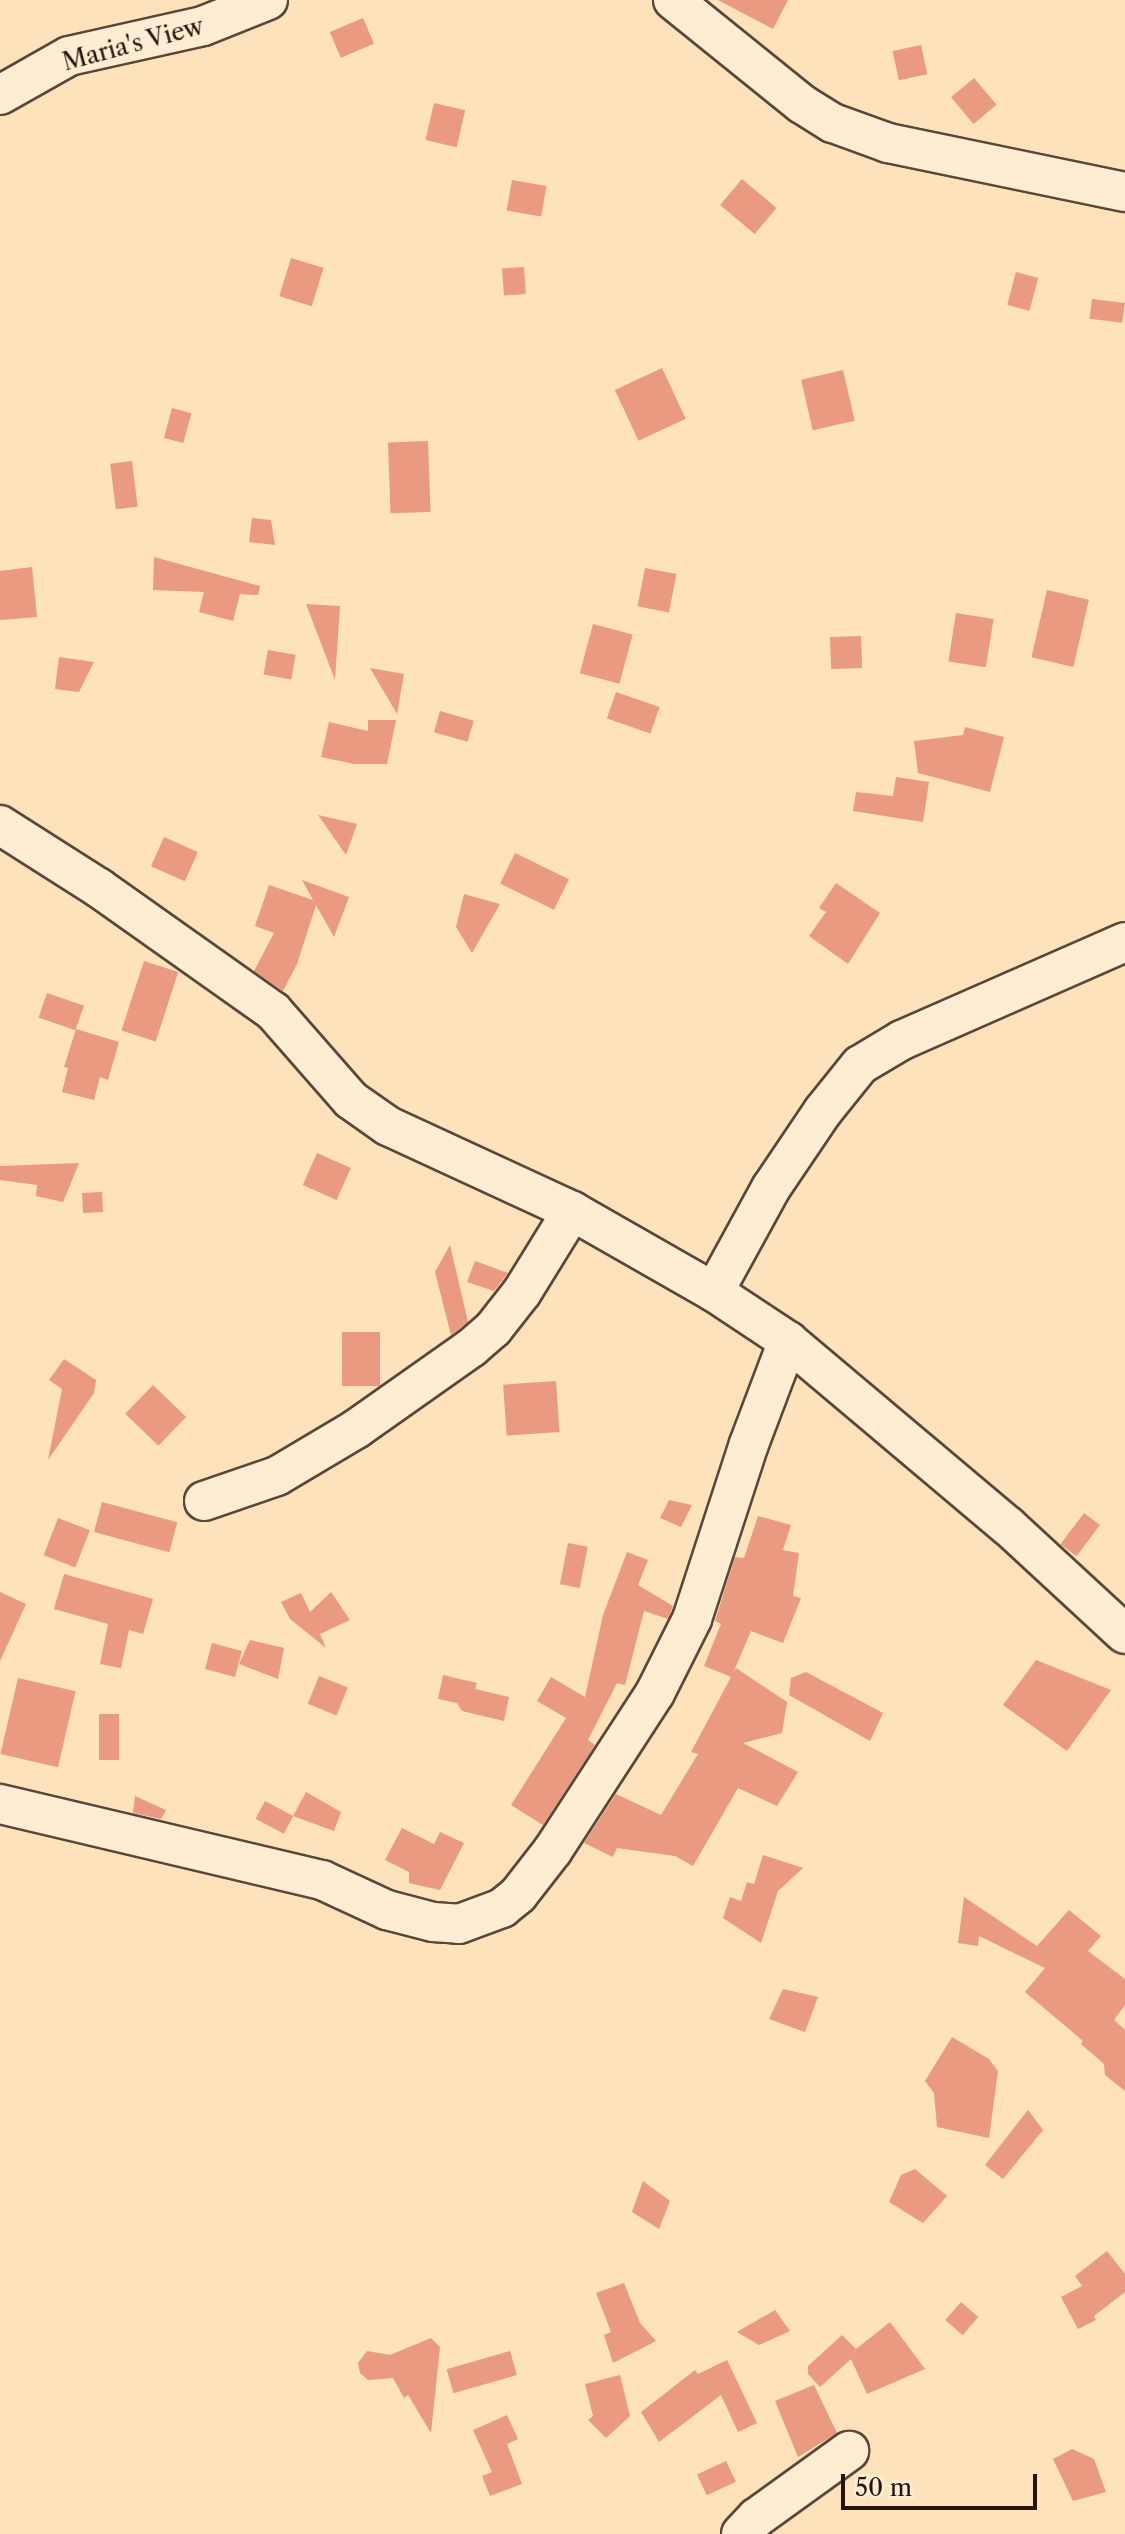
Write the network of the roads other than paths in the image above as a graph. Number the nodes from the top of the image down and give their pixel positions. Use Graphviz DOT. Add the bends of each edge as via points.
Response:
graph roads {
  1 [pos="268,0"];
  2 [pos="673,0"];
  3 [pos="0,95"];
  4 [pos="1125,192"];
  5 [pos="0,825"];
  6 [pos="1125,942"];
  7 [pos="572,1211"];
  8 [pos="714,1292"];
  9 [pos="788,1341"];
  10 [pos="204,1501"];
  11 [pos="1125,1634"];
  12 [pos="0,1804"];
  13 [pos="849,2451"];
  14 [pos="741,2534"];
  1 -- 3 [label="street, Maria's View" via="203,26 69,56"];
  2 -- 4 [label="street" via="833,123 888,143"];
  5 -- 7 [label="street" via="273,1011 351,1100 388,1126"];
  6 -- 8 [label="street" via="902,1040 860,1065 771,1188"];
  7 -- 8 [label="street"];
  7 -- 10 [label="street" via="522,1292 471,1348 356,1429 277,1476"];
  8 -- 9 [label="street"];
  9 -- 11 [label="street" via="883,1417"];
  9 -- 12 [label="street" via="692,1619 655,1693 553,1850 502,1908 459,1924 433,1922 387,1910 322,1880"];
  13 -- 14 [label="street"];
}
